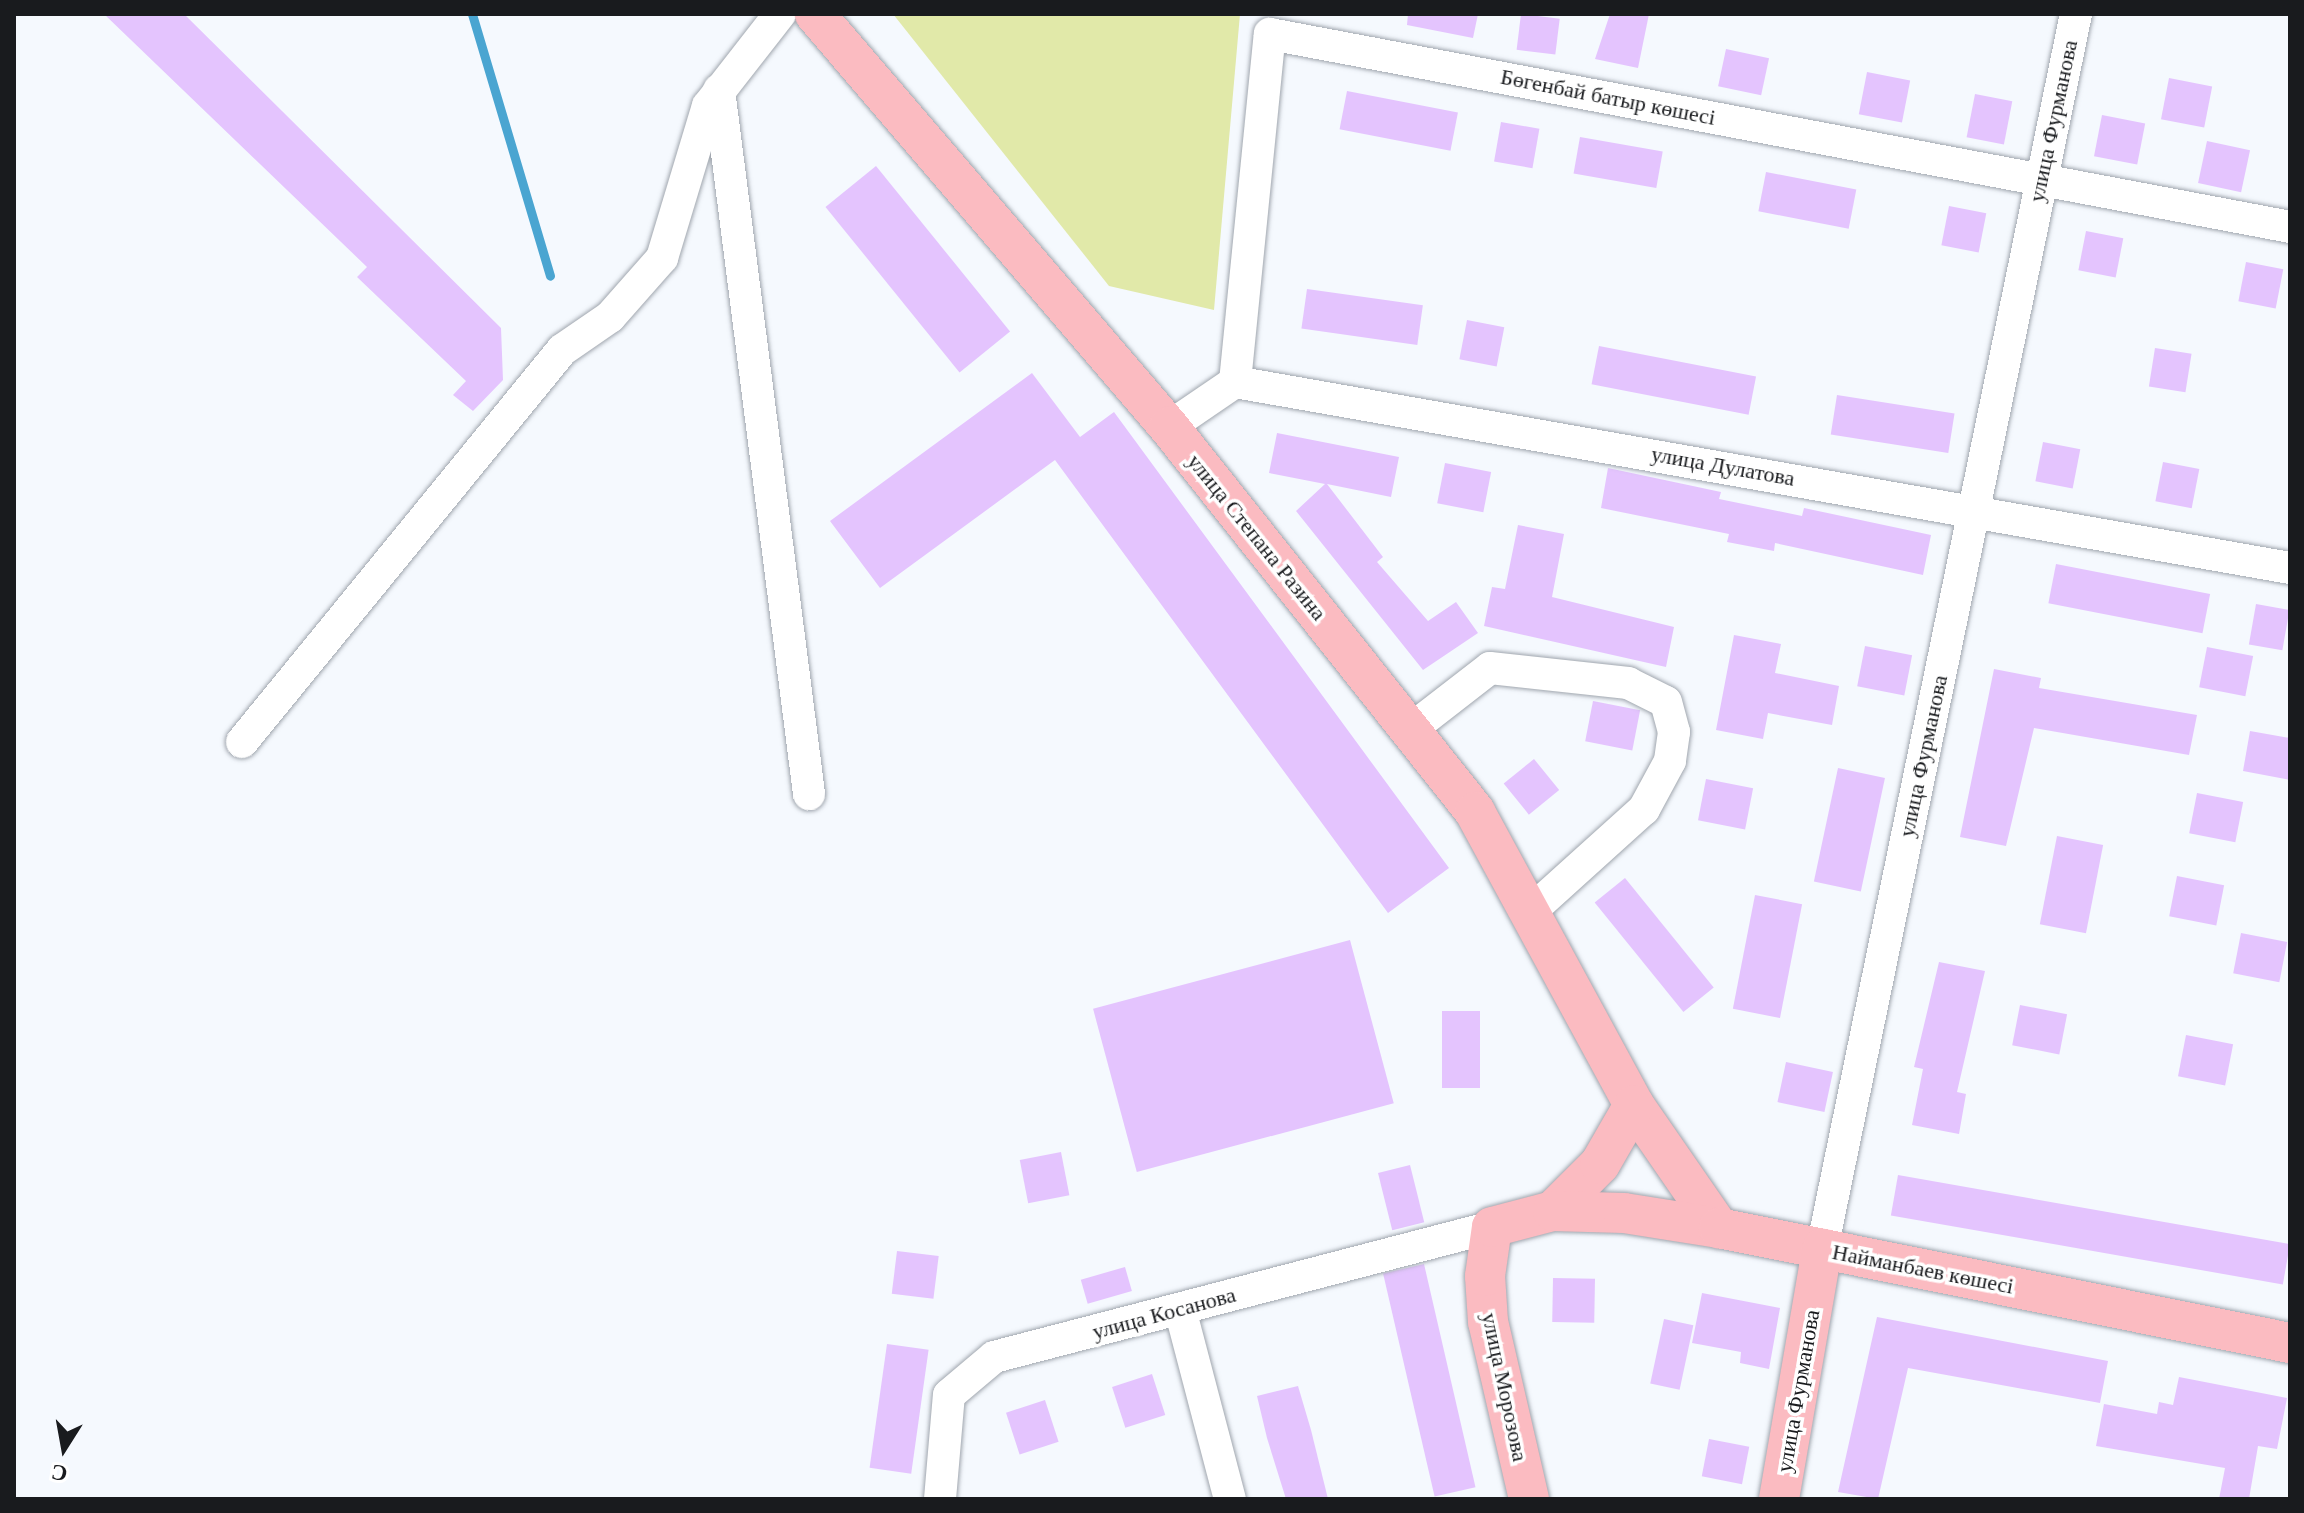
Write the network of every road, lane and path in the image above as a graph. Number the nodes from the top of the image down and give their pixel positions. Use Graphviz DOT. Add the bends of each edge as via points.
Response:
graph roads {
  1 [pos="780,14"];
  2 [pos="815,14"];
  3 [pos="2076,14"];
  4 [pos="1270,24"];
  5 [pos="719,90"];
  6 [pos="2041,178"];
  7 [pos="2290,227"];
  8 [pos="1235,382"];
  9 [pos="1169,427"];
  10 [pos="1974,510"];
  11 [pos="2290,568"];
  12 [pos="1410,730"];
  13 [pos="242,742"];
  14 [pos="809,794"];
  15 [pos="1530,912"];
  16 [pos="1634,1105"];
  17 [pos="1553,1211"];
  18 [pos="1492,1227"];
  19 [pos="1719,1228"];
  20 [pos="1822,1249"];
  21 [pos="1180,1309"];
  22 [pos="2290,1343"];
  23 [pos="940,1499"];
  24 [pos="1230,1499"];
  25 [pos="1529,1499"];
  26 [pos="1779,1499"];
  1 -- 5 [label="street"];
  2 -- 9 [label="main road, улица Степана Разина"];
  3 -- 6 [label="street, улица Фурманова"];
  4 -- 6 [label="street, Бөгенбай батыр көшесі"];
  4 -- 8 [label="street, Бөгенбай батыр көшесі"];
  5 -- 13 [label="street" via="662,258 610,317 562,350"];
  5 -- 14 [label="street"];
  6 -- 7 [label="street, Бөгенбай батыр көшесі"];
  6 -- 10 [label="street, улица Фурманова"];
  8 -- 9 [label="street"];
  8 -- 10 [label="street, улица Дулатова"];
  9 -- 12 [label="main road, улица Степана Разина"];
  10 -- 11 [label="street, улица Дулатова"];
  10 -- 20 [label="street, улица Фурманова"];
  12 -- 15 [label="main road, улица Степана Разина" via="1475,812"];
  12 -- 15 [label="street" via="1490,668 1628,683 1666,702 1674,732 1670,761 1644,809"];
  15 -- 16 [label="main road, улица Степана Разина"];
  16 -- 17 [label="main road" via="1600,1164"];
  16 -- 19 [label="main road, улица Степана Разина"];
  17 -- 18 [label="main road"];
  17 -- 19 [label="main road, Найманбаев көшесі"];
  18 -- 21 [label="street, улица Косанова"];
  18 -- 25 [label="main road, улица Морозова" via="1488,1322"];
  19 -- 20 [label="main road, Найманбаев көшесі"];
  20 -- 22 [label="main road, Найманбаев көшесі"];
  20 -- 26 [label="main road, улица Фурманова"];
  21 -- 23 [label="street, улица Косанова" via="994,1357 949,1395"];
  21 -- 24 [label="street"];
}
